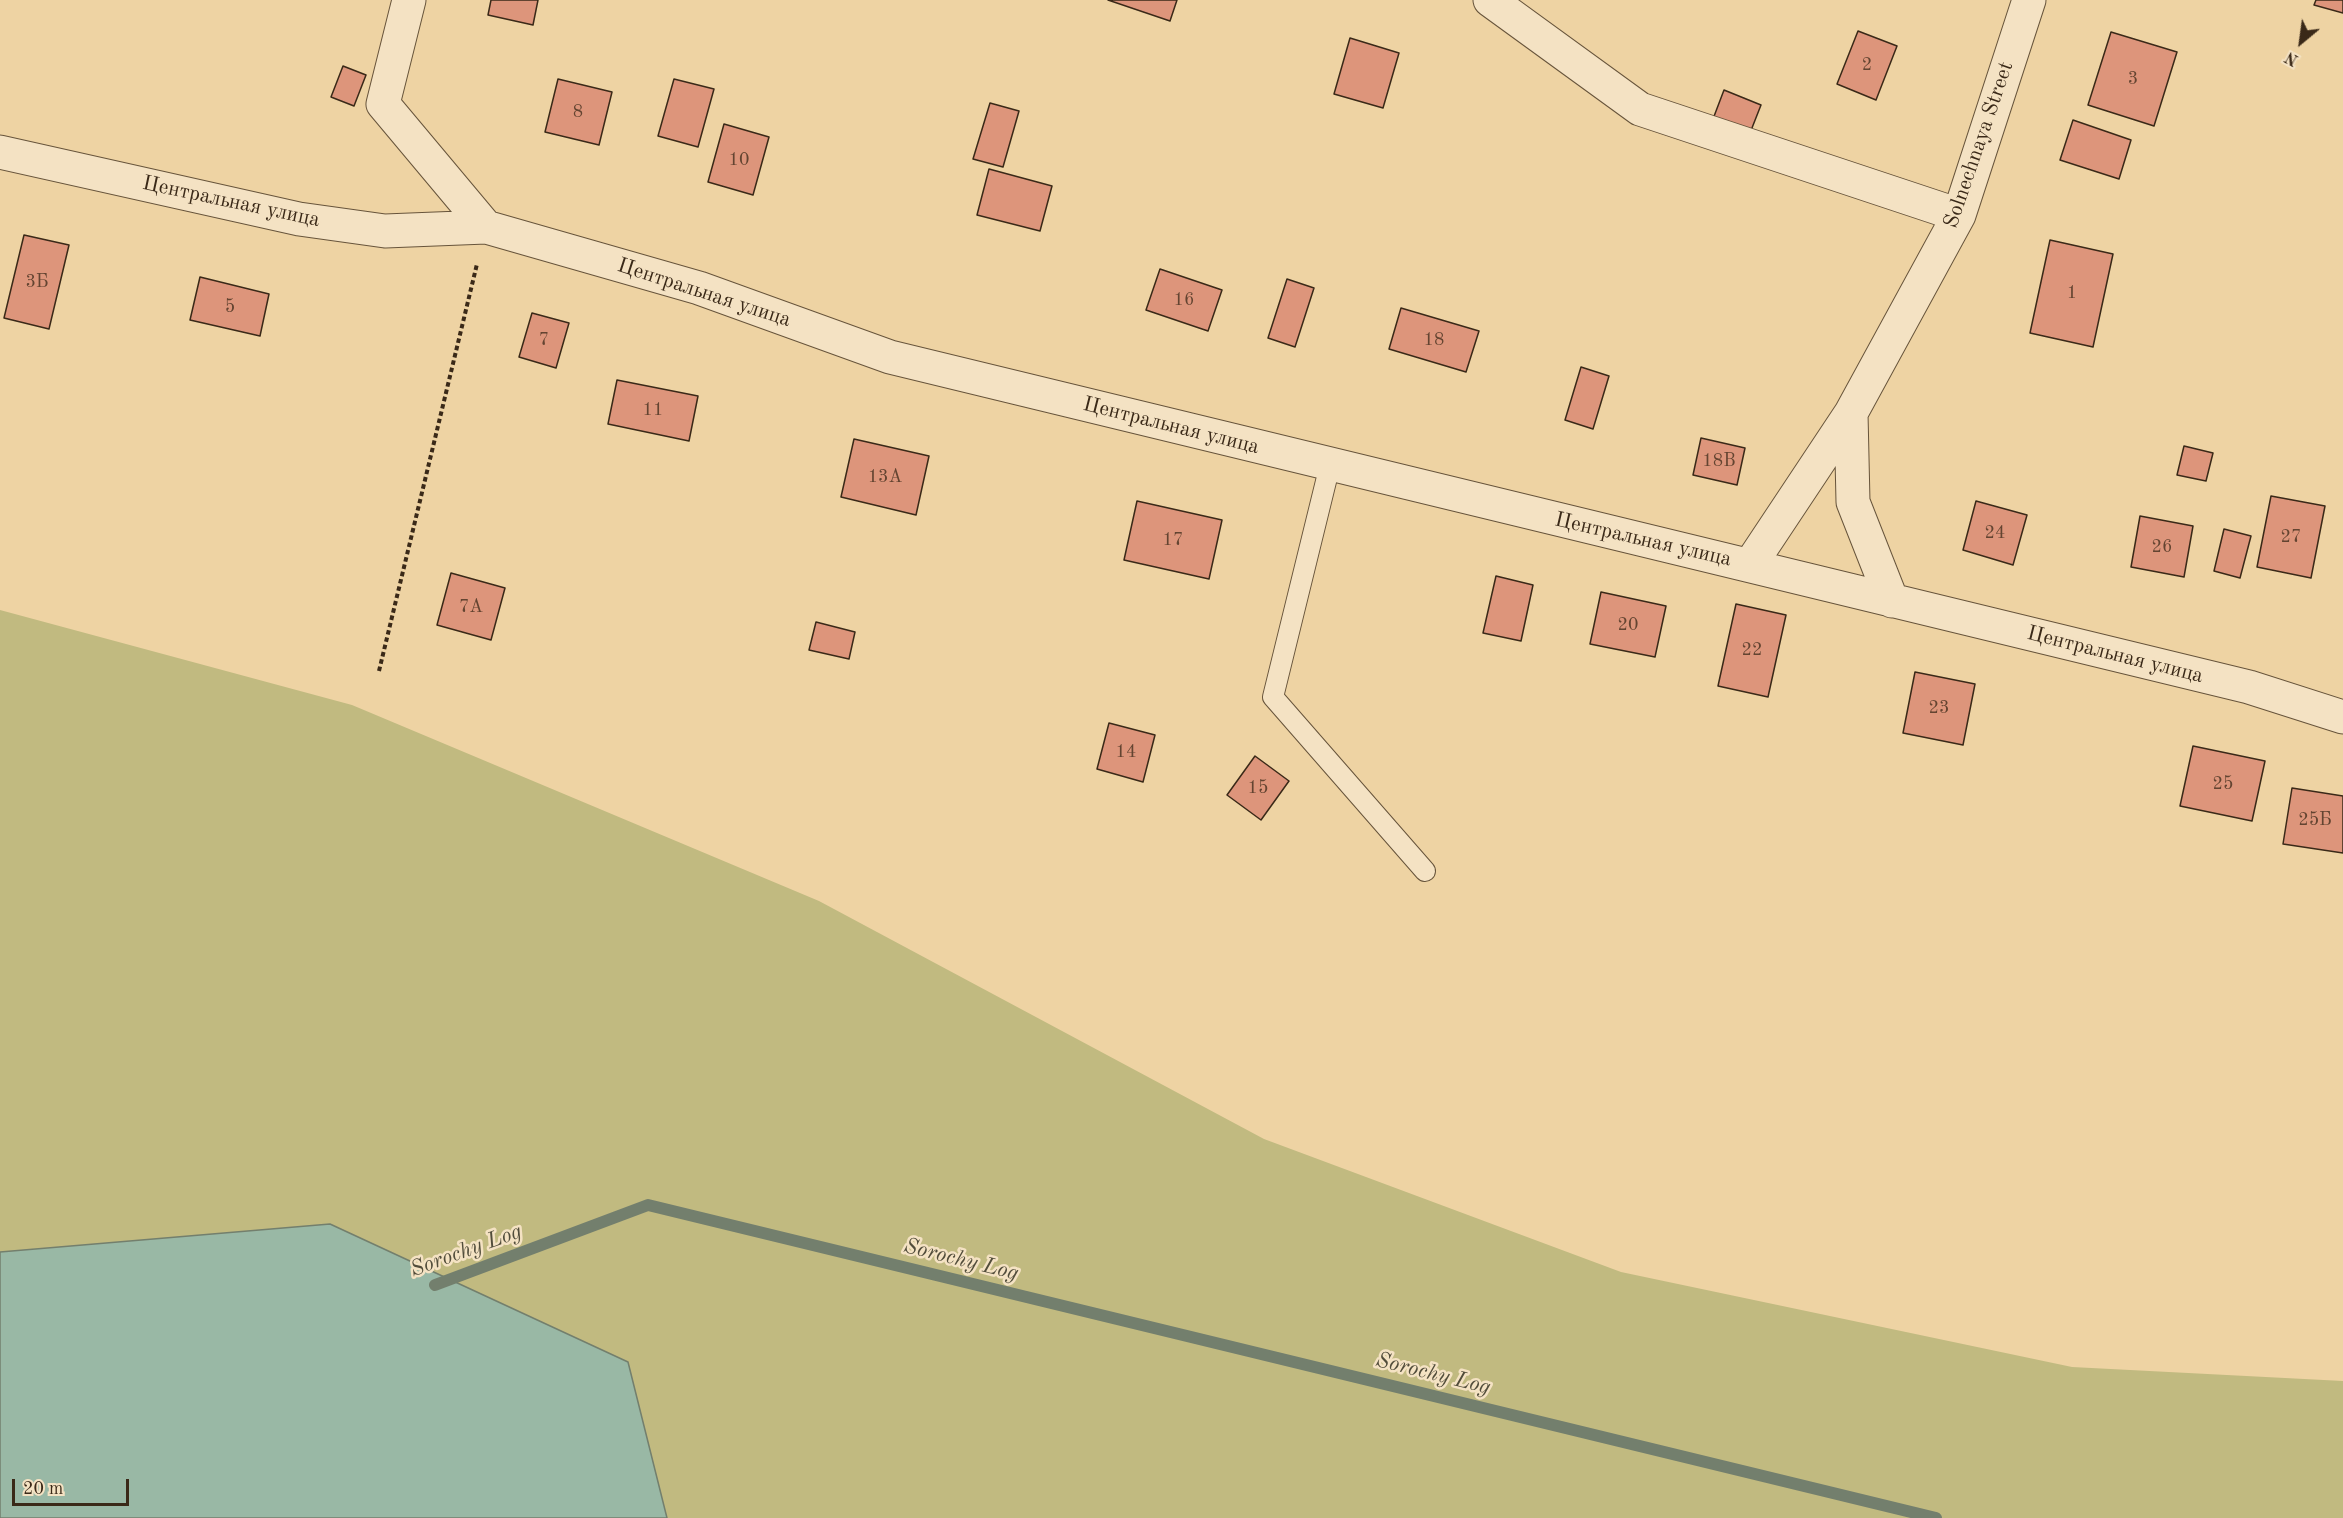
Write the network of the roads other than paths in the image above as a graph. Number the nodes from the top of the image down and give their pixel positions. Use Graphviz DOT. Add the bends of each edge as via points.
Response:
graph roads {
  1 [pos="409,0"];
  2 [pos="1490,0"];
  3 [pos="2029,0"];
  4 [pos="0,152"];
  5 [pos="1959,215"];
  6 [pos="486,227"];
  7 [pos="1851,413"];
  8 [pos="1330,465"];
  9 [pos="1750,565"];
  10 [pos="1892,601"];
  11 [pos="2343,717"];
  12 [pos="1425,871"];
  1 -- 6 [label="street" via="383,104"];
  2 -- 5 [label="street" via="1640,109"];
  3 -- 5 [label="street, Solnechnaya Street"];
  4 -- 6 [label="street, Центральная улица" via="299,219 385,231"];
  5 -- 7 [label="street, Solnechnaya Street"];
  6 -- 8 [label="street, Центральная улица" via="699,288 890,357"];
  7 -- 9 [label="street, Solnechnaya Street"];
  7 -- 10 [label="street" via="1853,502"];
  8 -- 9 [label="street, Центральная улица"];
  8 -- 12 [label="lane" via="1272,697"];
  9 -- 10 [label="street, Центральная улица"];
  10 -- 11 [label="street, Центральная улица" via="2248,687"];
}
